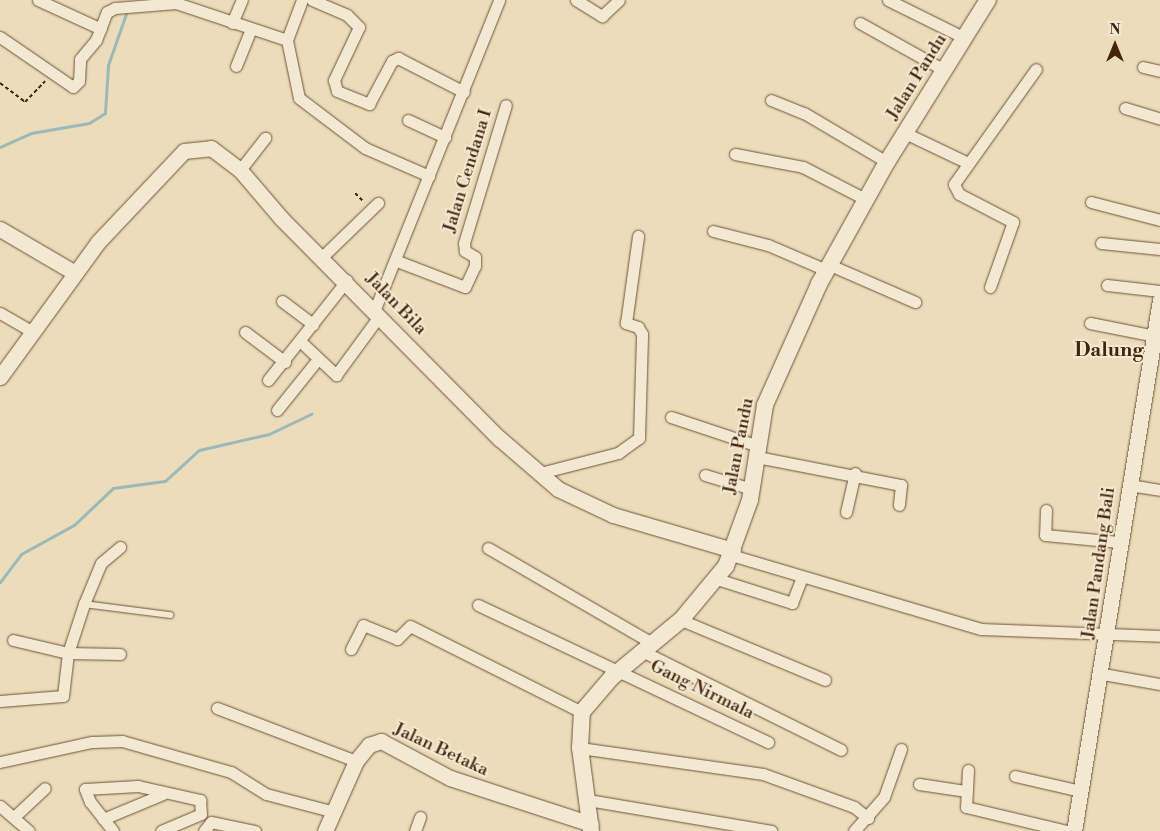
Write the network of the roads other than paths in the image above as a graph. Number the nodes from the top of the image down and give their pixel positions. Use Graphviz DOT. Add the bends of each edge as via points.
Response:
graph roads {
  1 [pos="38,0"];
  2 [pos="242,0"];
  3 [pos="302,0"];
  4 [pos="312,0"];
  5 [pos="499,0"];
  6 [pos="576,0"];
  7 [pos="619,0"];
  8 [pos="888,0"];
  9 [pos="988,0"];
  10 [pos="232,23"];
  11 [pos="860,23"];
  12 [pos="101,29"];
  13 [pos="251,29"];
  14 [pos="0,37"];
  15 [pos="965,38"];
  16 [pos="287,40"];
  17 [pos="236,66"];
  18 [pos="1143,67"];
  19 [pos="1036,69"];
  20 [pos="944,70"];
  21 [pos="1160,71"];
  22 [pos="464,92"];
  23 [pos="771,100"];
  24 [pos="506,105"];
  25 [pos="1125,108"];
  26 [pos="1160,119"];
  27 [pos="408,120"];
  28 [pos="905,133"];
  29 [pos="445,137"];
  30 [pos="265,138"];
  31 [pos="735,154"];
  32 [pos="887,162"];
  33 [pos="966,162"];
  34 [pos="240,170"];
  35 [pos="429,176"];
  36 [pos="865,199"];
  37 [pos="1091,202"];
  38 [pos="378,203"];
  39 [pos="1160,220"];
  40 [pos="0,229"];
  41 [pos="713,231"];
  42 [pos="638,236"];
  43 [pos="1101,243"];
  44 [pos="1160,249"];
  45 [pos="322,257"];
  46 [pos="397,261"];
  47 [pos="828,267"];
  48 [pos="75,273"];
  49 [pos="346,280"];
  50 [pos="1107,285"];
  51 [pos="990,287"];
  52 [pos="1160,291"];
  53 [pos="1160,300"];
  54 [pos="282,301"];
  55 [pos="915,302"];
  56 [pos="378,312"];
  57 [pos="0,313"];
  58 [pos="1090,323"];
  59 [pos="313,324"];
  60 [pos="31,331"];
  61 [pos="244,332"];
  62 [pos="1158,337"];
  63 [pos="300,341"];
  64 [pos="318,359"];
  65 [pos="285,362"];
  66 [pos="0,377"];
  67 [pos="268,380"];
  68 [pos="277,410"];
  69 [pos="671,417"];
  70 [pos="758,452"];
  71 [pos="540,473"];
  72 [pos="855,474"];
  73 [pos="705,475"];
  74 [pos="1129,485"];
  75 [pos="752,489"];
  76 [pos="1160,490"];
  77 [pos="900,505"];
  78 [pos="1046,510"];
  79 [pos="846,512"];
  80 [pos="1119,542"];
  81 [pos="120,547"];
  82 [pos="488,548"];
  83 [pos="732,552"];
  84 [pos="717,579"];
  85 [pos="801,580"];
  86 [pos="84,604"];
  87 [pos="478,605"];
  88 [pos="170,615"];
  89 [pos="680,620"];
  90 [pos="1107,633"];
  91 [pos="1160,636"];
  92 [pos="12,640"];
  93 [pos="647,647"];
  94 [pos="351,649"];
  95 [pos="68,653"];
  96 [pos="120,654"];
  97 [pos="620,670"];
  98 [pos="1103,674"];
  99 [pos="825,680"];
  100 [pos="1160,684"];
  101 [pos="0,701"];
  102 [pos="217,708"];
  103 [pos="582,712"];
  104 [pos="768,742"];
  105 [pos="580,748"];
  106 [pos="901,749"];
  107 [pos="841,750"];
  108 [pos="356,761"];
  109 [pos="0,762"];
  110 [pos="968,770"];
  111 [pos="1014,776"];
  112 [pos="919,784"];
  113 [pos="45,788"];
  114 [pos="966,791"];
  115 [pos="1081,791"];
  116 [pos="163,794"];
  117 [pos="588,800"];
  118 [pos="0,806"];
  119 [pos="331,810"];
  120 [pos="14,817"];
  121 [pos="420,817"];
  122 [pos="868,818"];
  123 [pos="103,819"];
  124 [pos="591,827"];
  125 [pos="29,831"];
  126 [pos="113,831"];
  127 [pos="161,831"];
  128 [pos="204,831"];
  129 [pos="255,831"];
  130 [pos="325,831"];
  131 [pos="415,831"];
  132 [pos="771,831"];
  133 [pos="854,831"];
  134 [pos="1067,831"];
  135 [pos="1074,831"];
  1 -- 12 [label="street"];
  2 -- 10 [label="street"];
  3 -- 16 [label="street"];
  4 -- 22 [label="street" via="346,16 359,27 357,40 334,80 337,91 369,104 392,61 398,58"];
  5 -- 22 [label="street"];
  6 -- 7 [label="street" via="602,16"];
  8 -- 15 [label="street"];
  9 -- 15 [label="main road, Jalan Pandu"];
  10 -- 12 [label="street" via="167,2 111,10"];
  10 -- 13 [label="street"];
  11 -- 20 [label="street"];
  12 -- 14 [label="street" via="80,60 78,84 70,86"];
  13 -- 16 [label="street"];
  13 -- 17 [label="street"];
  15 -- 20 [label="main road, Jalan Pandu"];
  16 -- 35 [label="street" via="299,98 365,148"];
  18 -- 21 [label="street"];
  19 -- 33 [label="street"];
  20 -- 28 [label="main road, Jalan Pandu"];
  22 -- 29 [label="street"];
  23 -- 32 [label="street" via="804,113"];
  24 -- 46 [label="street, Jalan Cendana I" via="464,243 465,251 475,257 475,266 465,286"];
  25 -- 26 [label="street"];
  27 -- 29 [label="street"];
  28 -- 32 [label="main road, Jalan Pandu"];
  28 -- 33 [label="street"];
  29 -- 35 [label="street"];
  30 -- 34 [label="street"];
  31 -- 36 [label="street" via="803,167"];
  32 -- 36 [label="main road, Jalan Pandu"];
  33 -- 51 [label="street" via="954,181 956,191 1013,222"];
  34 -- 45 [label="street, Jalan Bila"];
  34 -- 48 [label="street, Jalan Bila" via="211,148 184,151 98,242"];
  35 -- 46 [label="street"];
  36 -- 47 [label="main road, Jalan Pandu"];
  37 -- 39 [label="street"];
  38 -- 45 [label="street"];
  40 -- 48 [label="street"];
  41 -- 47 [label="street" via="768,245"];
  42 -- 71 [label="street" via="626,323 638,327 642,334 639,438 634,446 612,455"];
  43 -- 44 [label="street"];
  45 -- 49 [label="street, Jalan Bila"];
  46 -- 56 [label="street"];
  47 -- 55 [label="street"];
  47 -- 70 [label="main road, Jalan Pandu" via="765,405"];
  48 -- 60 [label="street, Jalan Bila"];
  49 -- 56 [label="street, Jalan Bila"];
  49 -- 59 [label="street"];
  50 -- 52 [label="street"];
  53 -- 62 [label="street, Jalan Pandang Bali"];
  54 -- 59 [label="street"];
  56 -- 64 [label="street" via="336,375"];
  56 -- 71 [label="street, Jalan Bila" via="499,438"];
  57 -- 60 [label="street"];
  58 -- 62 [label="street"];
  59 -- 63 [label="street"];
  60 -- 66 [label="street, Jalan Bila"];
  61 -- 65 [label="street"];
  62 -- 74 [label="street, Jalan Pandang Bali"];
  63 -- 64 [label="street"];
  63 -- 65 [label="street"];
  64 -- 68 [label="street"];
  65 -- 67 [label="street"];
  69 -- 70 [label="street"];
  70 -- 72 [label="street"];
  70 -- 75 [label="main road, Jalan Pandu"];
  71 -- 83 [label="street, Jalan Bila" via="591,506"];
  72 -- 77 [label="street" via="901,485"];
  72 -- 79 [label="street"];
  73 -- 75 [label="street"];
  74 -- 76 [label="street"];
  74 -- 80 [label="street, Jalan Pandang Bali"];
  75 -- 83 [label="main road, Jalan Pandu"];
  78 -- 80 [label="street" via="1045,536"];
  80 -- 90 [label="street, Jalan Pandang Bali"];
  81 -- 86 [label="street" via="101,563"];
  82 -- 93 [label="street"];
  83 -- 84 [label="main road, Jalan Pandu"];
  83 -- 90 [label="street" via="969,626"];
  84 -- 85 [label="street" via="792,603"];
  84 -- 89 [label="main road, Jalan Pandu"];
  86 -- 88 [label="lane"];
  86 -- 95 [label="street"];
  87 -- 97 [label="street, Gang Nirmala"];
  89 -- 93 [label="main road, Jalan Pandu"];
  89 -- 99 [label="street"];
  90 -- 91 [label="street"];
  90 -- 98 [label="street, Jalan Pandang Bali"];
  92 -- 95 [label="street"];
  93 -- 97 [label="main road, Jalan Pandu"];
  93 -- 107 [label="street"];
  94 -- 103 [label="street" via="363,624 397,639 410,626"];
  95 -- 96 [label="street"];
  95 -- 101 [label="street" via="63,696"];
  97 -- 103 [label="main road, Jalan Pandu"];
  97 -- 104 [label="street, Gang Nirmala"];
  98 -- 100 [label="street"];
  98 -- 115 [label="street, Jalan Pandang Bali"];
  102 -- 108 [label="street"];
  103 -- 105 [label="main road"];
  105 -- 117 [label="main road"];
  105 -- 122 [label="street" via="763,774 854,807"];
  106 -- 122 [label="street" via="888,789"];
  108 -- 119 [label="street, Jalan Betaka"];
  108 -- 124 [label="street, Jalan Betaka" via="369,745 388,743 450,778"];
  109 -- 119 [label="street" via="92,742 122,741 230,772 266,794"];
  110 -- 114 [label="street"];
  111 -- 115 [label="street"];
  112 -- 114 [label="street"];
  113 -- 120 [label="street"];
  114 -- 134 [label="street" via="966,808 971,810"];
  115 -- 135 [label="street, Jalan Pandang Bali"];
  116 -- 123 [label="street"];
  116 -- 123 [label="street" via="138,786 85,789"];
  116 -- 127 [label="street" via="194,797 202,811"];
  117 -- 124 [label="main road"];
  117 -- 132 [label="street"];
  118 -- 120 [label="street"];
  119 -- 130 [label="street, Jalan Betaka"];
  120 -- 125 [label="street"];
  121 -- 131 [label="street"];
  122 -- 133 [label="street"];
  123 -- 126 [label="street"];
  128 -- 129 [label="street" via="211,822"];
}
